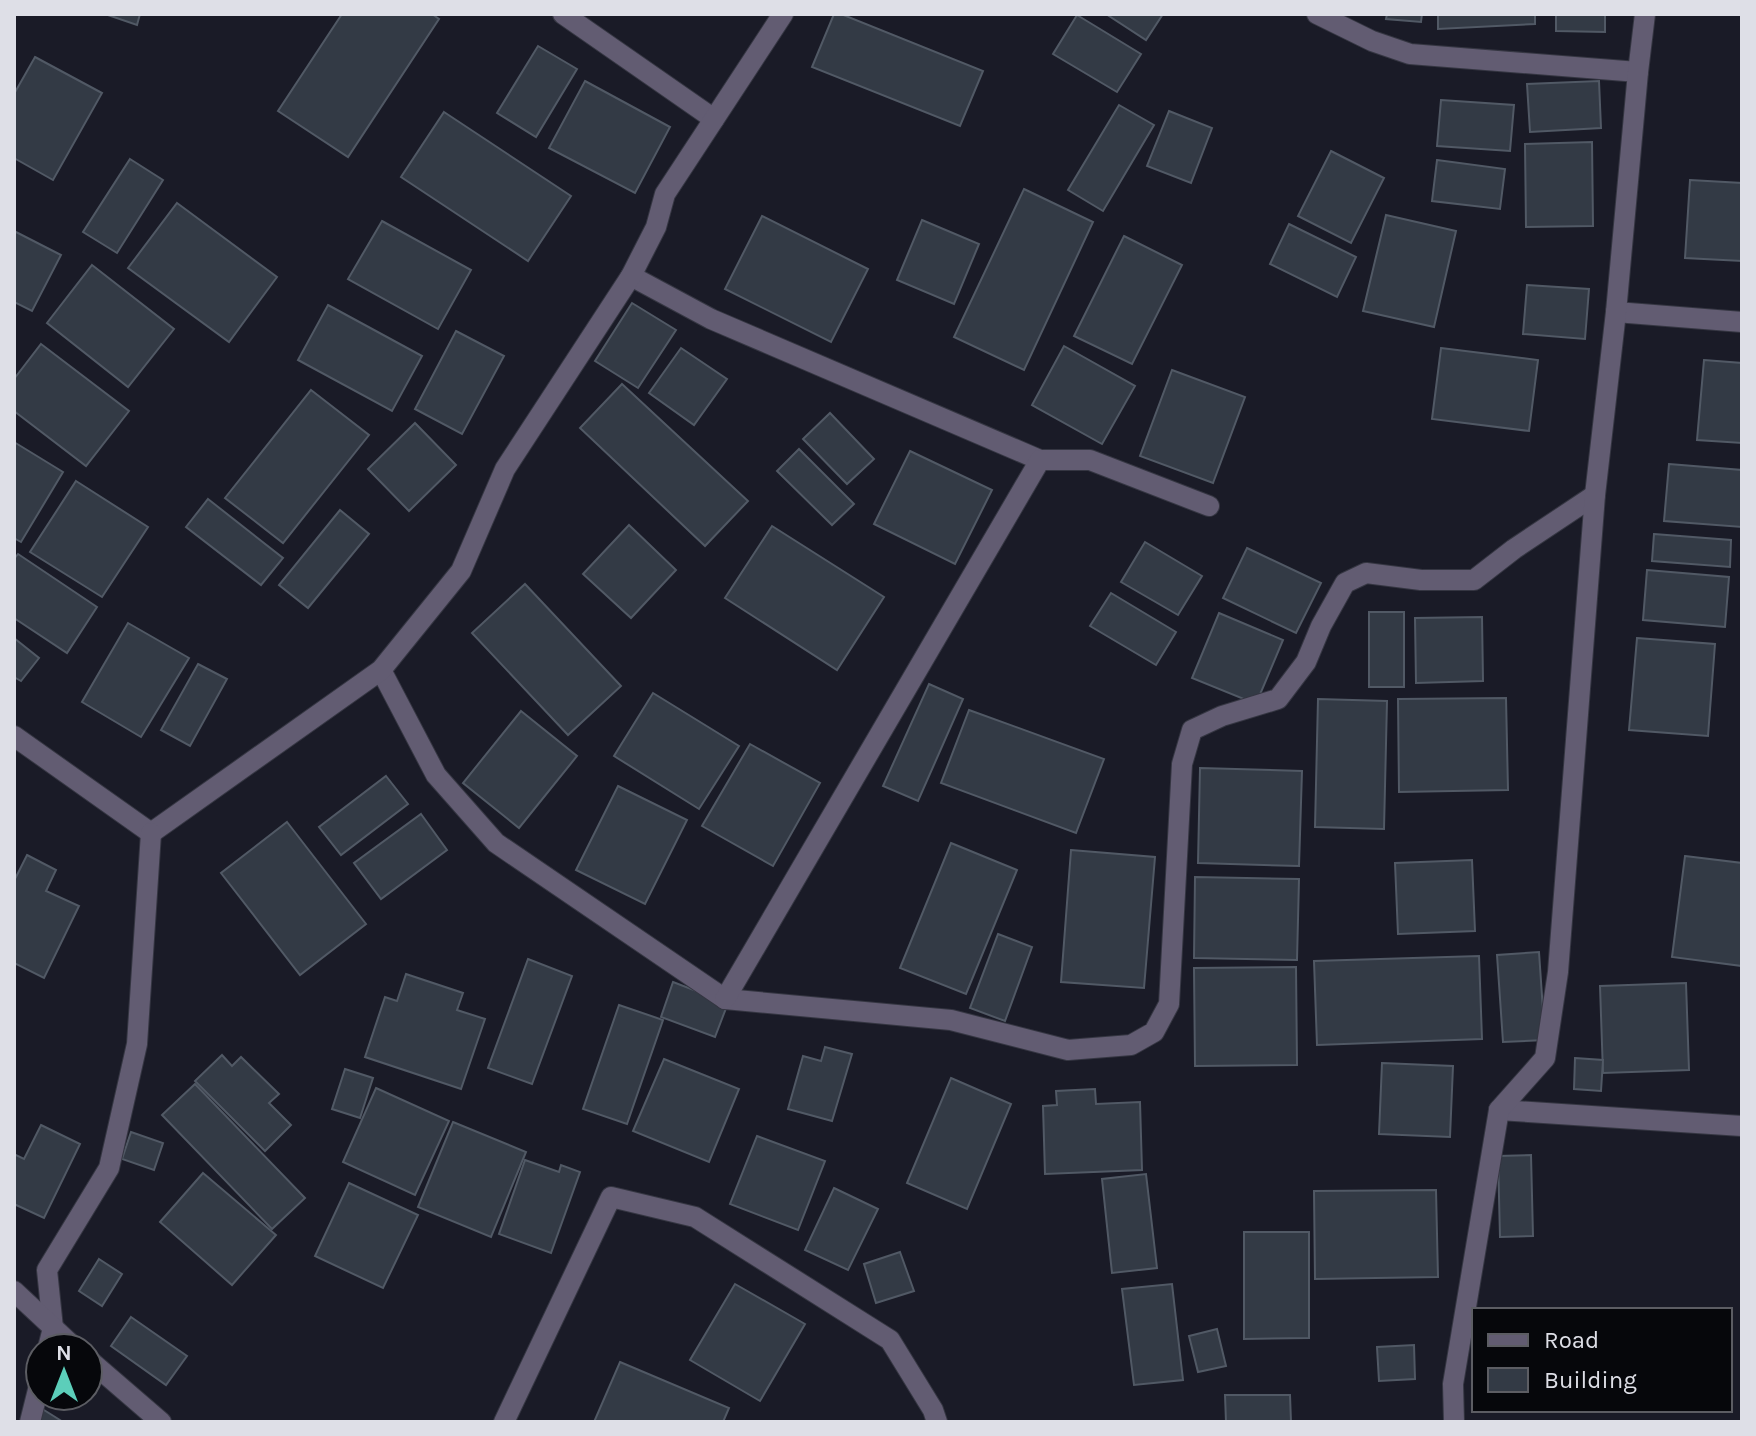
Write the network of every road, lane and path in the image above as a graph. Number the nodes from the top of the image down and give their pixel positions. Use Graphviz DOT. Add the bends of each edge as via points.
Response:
graph roads {
  1 [pos="563,14"];
  2 [pos="783,14"];
  3 [pos="1317,14"];
  4 [pos="1645,14"];
  5 [pos="1638,72"];
  6 [pos="714,119"];
  7 [pos="631,276"];
  8 [pos="1616,312"];
  9 [pos="1742,322"];
  10 [pos="1040,460"];
  11 [pos="1595,495"];
  12 [pos="1209,506"];
  13 [pos="381,670"];
  14 [pos="14,736"];
  15 [pos="151,833"];
  16 [pos="725,999"];
  17 [pos="1499,1110"];
  18 [pos="1742,1126"];
  19 [pos="14,1291"];
  20 [pos="45,1332"];
  21 [pos="50,1332"];
  22 [pos="104,1373"];
  23 [pos="161,1422"];
  24 [pos="504,1422"];
  25 [pos="937,1422"];
  26 [pos="1454,1422"];
  1 -- 6 [label="street"];
  2 -- 6 [label="street"];
  3 -- 5 [label="street" via="1410,54"];
  4 -- 5 [label="street"];
  5 -- 8 [label="street"];
  6 -- 7 [label="street" via="665,194 656,227"];
  7 -- 10 [label="street" via="711,319"];
  7 -- 13 [label="street" via="505,469 461,571"];
  8 -- 9 [label="street"];
  8 -- 11 [label="street"];
  10 -- 12 [label="street" via="1090,460"];
  10 -- 16 [label="street"];
  11 -- 16 [label="street" via="1474,580 1366,573 1345,583 1306,662 1278,699 1192,730 1182,764 1169,1004 1154,1032 1131,1045 1068,1050 951,1020"];
  11 -- 17 [label="street" via="1558,972 1545,1058"];
  13 -- 15 [label="street"];
  13 -- 16 [label="street" via="436,775 496,843"];
  14 -- 15 [label="street"];
  15 -- 21 [label="street" via="137,1044 109,1168 47,1270"];
  17 -- 18 [label="street"];
  17 -- 26 [label="street" via="1453,1384"];
  19 -- 20 [label="street"];
  22 -- 23 [label="street"];
  24 -- 25 [label="street" via="611,1197 695,1217 890,1340"];
}
